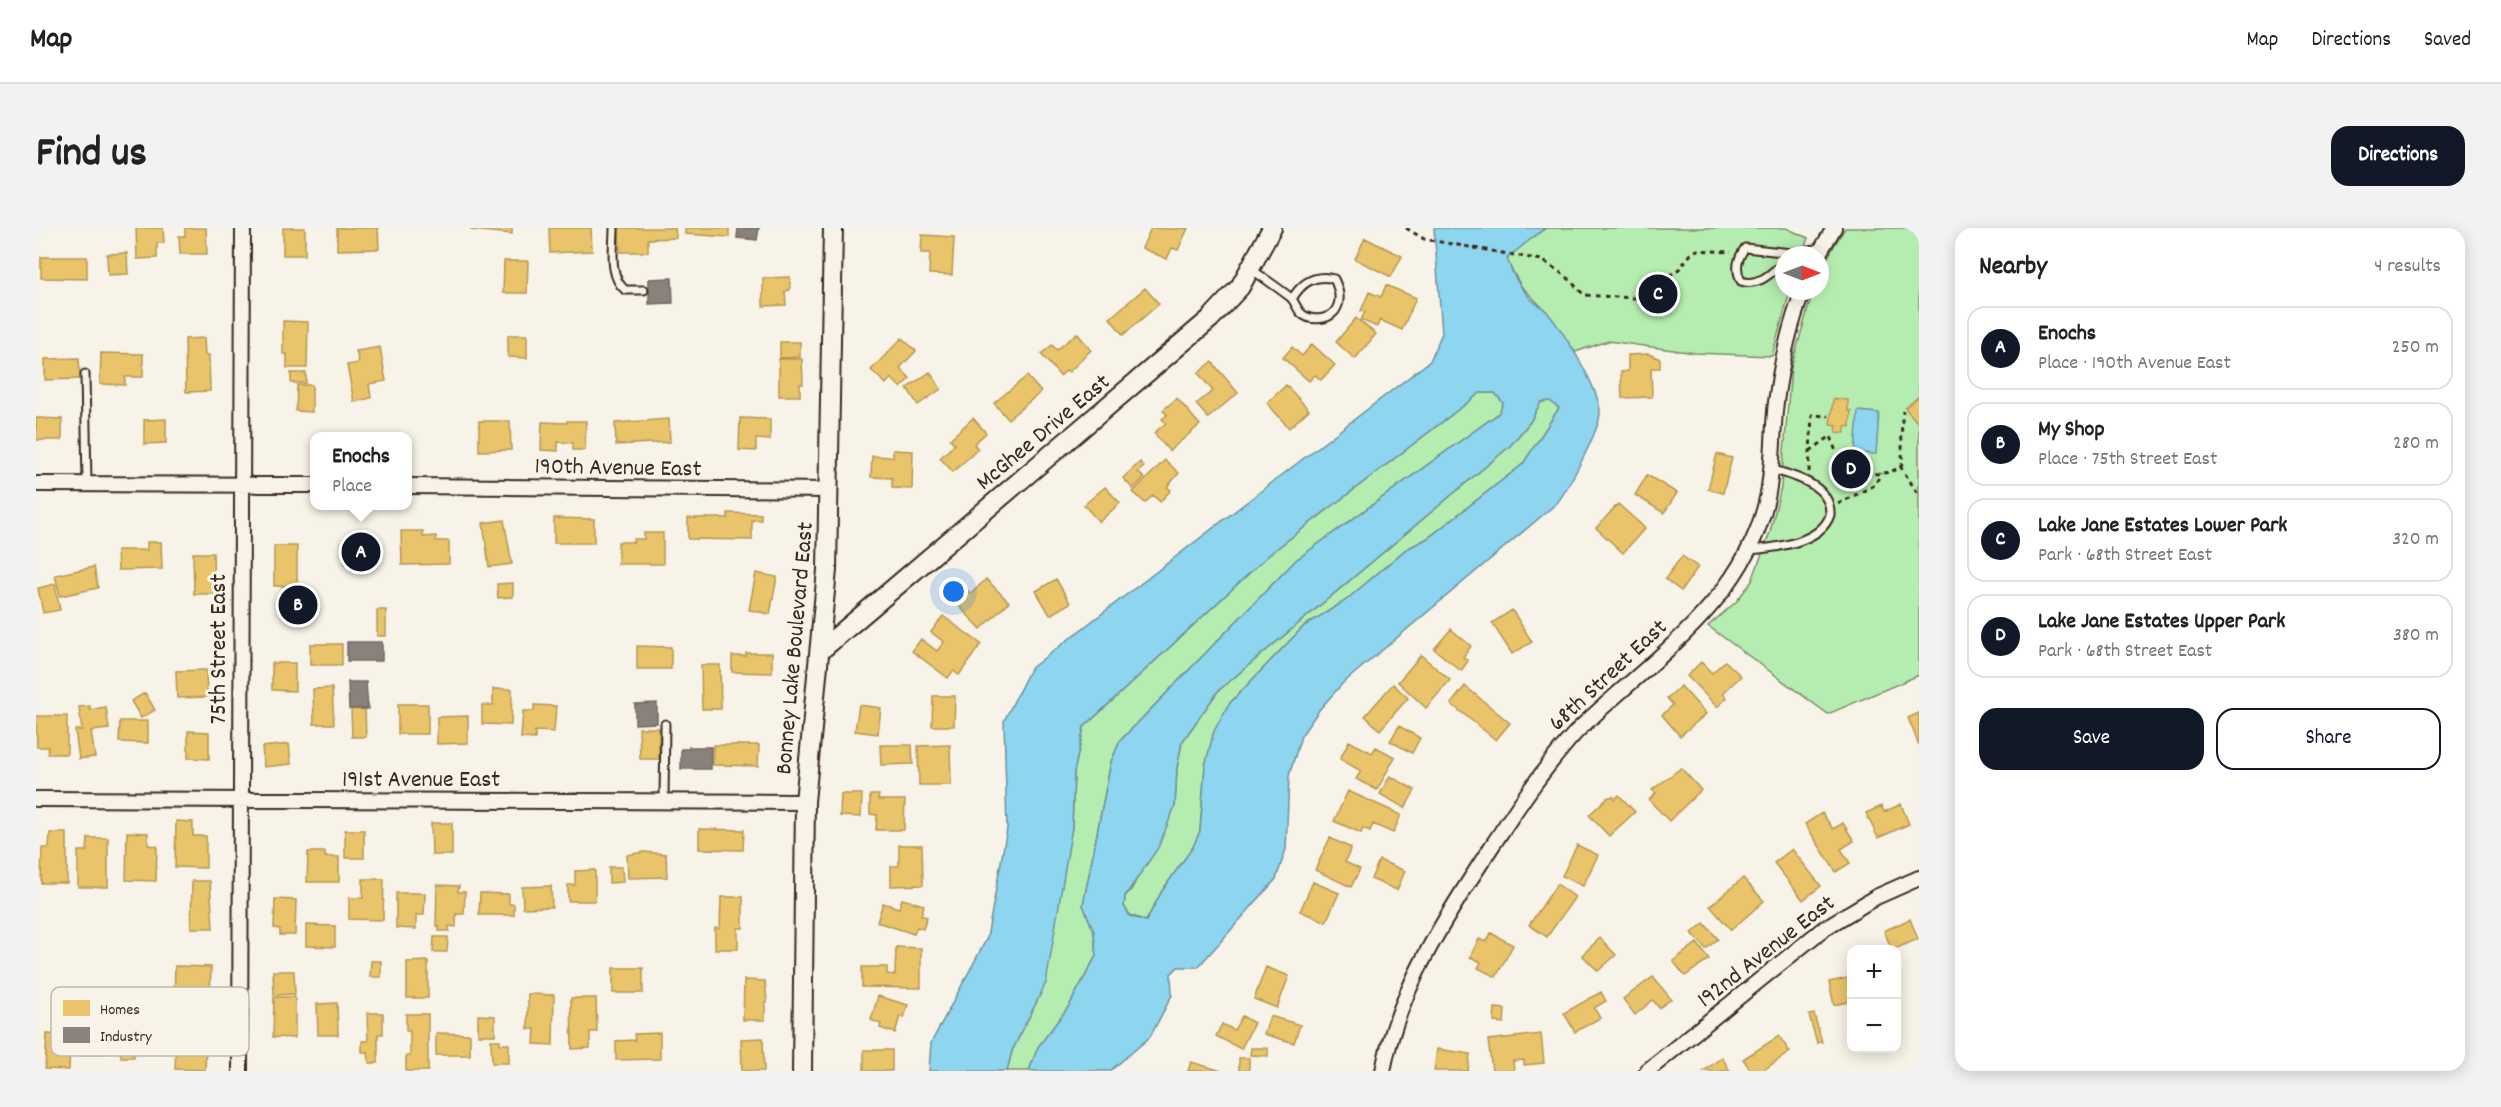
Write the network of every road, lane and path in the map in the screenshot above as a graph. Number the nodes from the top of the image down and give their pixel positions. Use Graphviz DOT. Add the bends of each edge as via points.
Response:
graph roads {
  1 [pos="243,228"];
  2 [pos="614,228"];
  3 [pos="833,228"];
  4 [pos="1272,228"];
  5 [pos="1406,228"];
  6 [pos="1834,228"];
  7 [pos="1824,246"];
  8 [pos="1775,251"];
  9 [pos="1741,253"];
  10 [pos="1251,269"];
  11 [pos="1775,270"];
  12 [pos="644,290"];
  13 [pos="1292,299"];
  14 [pos="1800,300"];
  15 [pos="86,374"];
  16 [pos="1903,411"];
  17 [pos="1828,416"];
  18 [pos="1810,451"];
  19 [pos="1900,466"];
  20 [pos="1772,469"];
  21 [pos="1881,473"];
  22 [pos="1808,481"];
  23 [pos="36,483"];
  24 [pos="87,484"];
  25 [pos="240,484"];
  26 [pos="310,485"];
  27 [pos="412,486"];
  28 [pos="828,490"];
  29 [pos="1919,495"];
  30 [pos="1830,508"];
  31 [pos="1749,550"];
  32 [pos="820,651"];
  33 [pos="665,724"];
  34 [pos="36,799"];
  35 [pos="239,799"];
  36 [pos="664,801"];
  37 [pos="805,802"];
  38 [pos="1919,878"];
  39 [pos="240,987"];
  40 [pos="240,1056"];
  41 [pos="240,1071"];
  42 [pos="802,1071"];
  43 [pos="1383,1071"];
  44 [pos="1647,1071"];
  1 -- 25 [label="street, 75th Street East"];
  2 -- 12 [label="lane" via="617,283 625,290"];
  3 -- 28 [label="street, Bonney Lake Boulevard East"];
  4 -- 10 [label="street, McGhee Drive East"];
  5 -- 9 [label="path" via="1424,239 1523,255 1555,267 1584,296 1635,298 1679,269 1697,250"];
  6 -- 7 [label="street"];
  8 -- 9 [label="lane" via="1751,247"];
  9 -- 11 [label="lane" via="1737,273 1741,281 1750,284"];
  10 -- 13 [label="lane"];
  10 -- 32 [label="street, McGhee Drive East" via="1227,303 1210,319"];
  13 -- 13 [label="lane" via="1301,314 1312,319 1324,318 1334,312 1339,289 1334,279 1324,276 1311,279"];
  14 -- 20 [label="street, 68th Street East" via="1787,342 1776,403"];
  15 -- 24 [label="lane"];
  16 -- 19 [label="path"];
  17 -- 18 [label="path" via="1812,415"];
  18 -- 21 [label="path" via="1831,436 1838,458 1848,467"];
  18 -- 22 [label="path"];
  19 -- 21 [label="path"];
  19 -- 29 [label="path"];
  20 -- 22 [label="lane"];
  20 -- 31 [label="street, 68th Street East" via="1767,499"];
  21 -- 30 [label="path" via="1875,485"];
  22 -- 30 [label="lane" via="1828,500"];
  23 -- 24 [label="street"];
  24 -- 25 [label="street"];
  25 -- 26 [label="street"];
  25 -- 35 [label="street, 75th Street East"];
  27 -- 28 [label="street, 190th Avenue East"];
  28 -- 32 [label="street, Bonney Lake Boulevard East"];
  30 -- 31 [label="lane" via="1828,521 1821,530 1784,547"];
  31 -- 43 [label="street, 68th Street East" via="1735,577 1713,605 1577,731 1513,815 1441,927 1395,1027"];
  32 -- 37 [label="street, Bonney Lake Boulevard East"];
  33 -- 36 [label="lane"];
  34 -- 35 [label="street, 191st Avenue East"];
  35 -- 36 [label="street, 191st Avenue East"];
  35 -- 39 [label="street, 75th Street East"];
  36 -- 37 [label="street, 191st Avenue East"];
  37 -- 42 [label="street, Bonney Lake Boulevard East"];
  38 -- 44 [label="street, 192nd Avenue East" via="1876,897 1823,929"];
  40 -- 41 [label="street, 75th Street East"];
}
